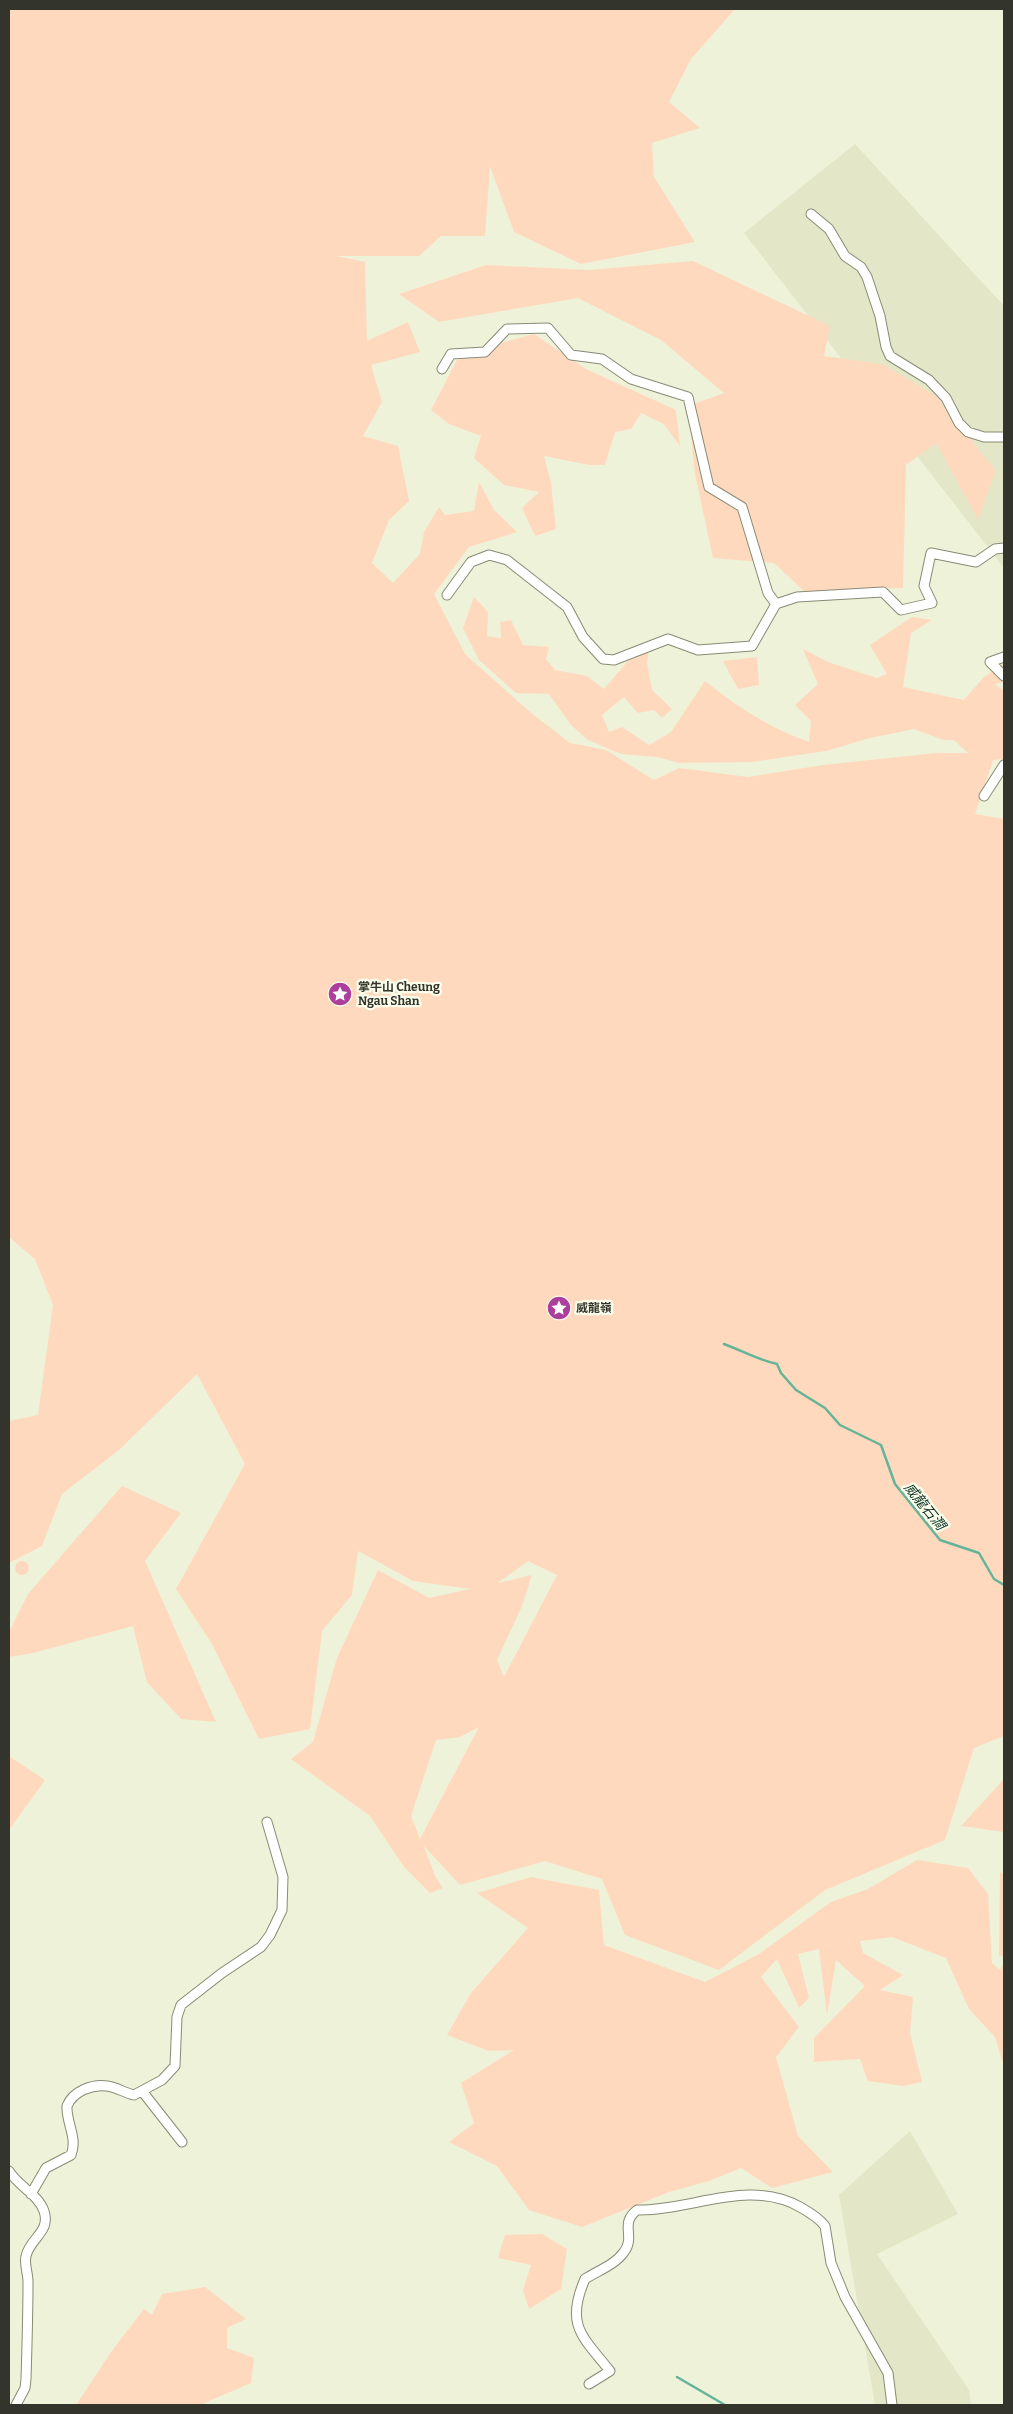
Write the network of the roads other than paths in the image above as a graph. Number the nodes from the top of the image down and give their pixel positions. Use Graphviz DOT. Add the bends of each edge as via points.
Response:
graph roads {
  1 [pos="811,214"];
  2 [pos="442,369"];
  3 [pos="1004,437"];
  4 [pos="1004,548"];
  5 [pos="447,595"];
  6 [pos="776,604"];
  7 [pos="1004,657"];
  8 [pos="1004,676"];
  9 [pos="1004,765"];
  10 [pos="984,796"];
  11 [pos="267,1822"];
  12 [pos="142,2091"];
  13 [pos="182,2142"];
  14 [pos="9,2171"];
  15 [pos="30,2194"];
  16 [pos="589,2384"];
  17 [pos="16,2405"];
  18 [pos="892,2405"];
  1 -- 3 [label="street" via="829,229 845,256 861,267 867,277 890,356 929,380 946,398 959,423 968,432 984,437"];
  2 -- 6 [label="street" via="452,354 485,352 508,329 548,328 571,355 602,359 631,379 688,398 709,486 742,507 768,593"];
  4 -- 6 [label="street" via="995,549 976,562 931,553 924,586 932,604 901,610 883,592 796,597"];
  5 -- 6 [label="street" via="471,562 489,555 507,560 567,608 583,637 603,659 614,660 668,639 698,650 752,646"];
  7 -- 8 [label="street" via="990,662"];
  9 -- 10 [label="street"];
  11 -- 12 [label="street" via="283,1877 282,1910 261,1947 181,2006 177,2017 175,2066 162,2080"];
  12 -- 13 [label="street"];
  12 -- 15 [label="street" via="134,2095 99,2086 74,2094 67,2106 74,2148 71,2155 46,2168"];
  14 -- 15 [label="street"];
  15 -- 17 [label="street" via="42,2206 46,2224 28,2248 26,2256 26,2379"];
  16 -- 18 [label="street" via="610,2371 577,2329 575,2314 585,2279 625,2252 629,2240 627,2220 631,2215 637,2210 760,2195 788,2200 825,2226 831,2263 845,2297 888,2373"];
}
